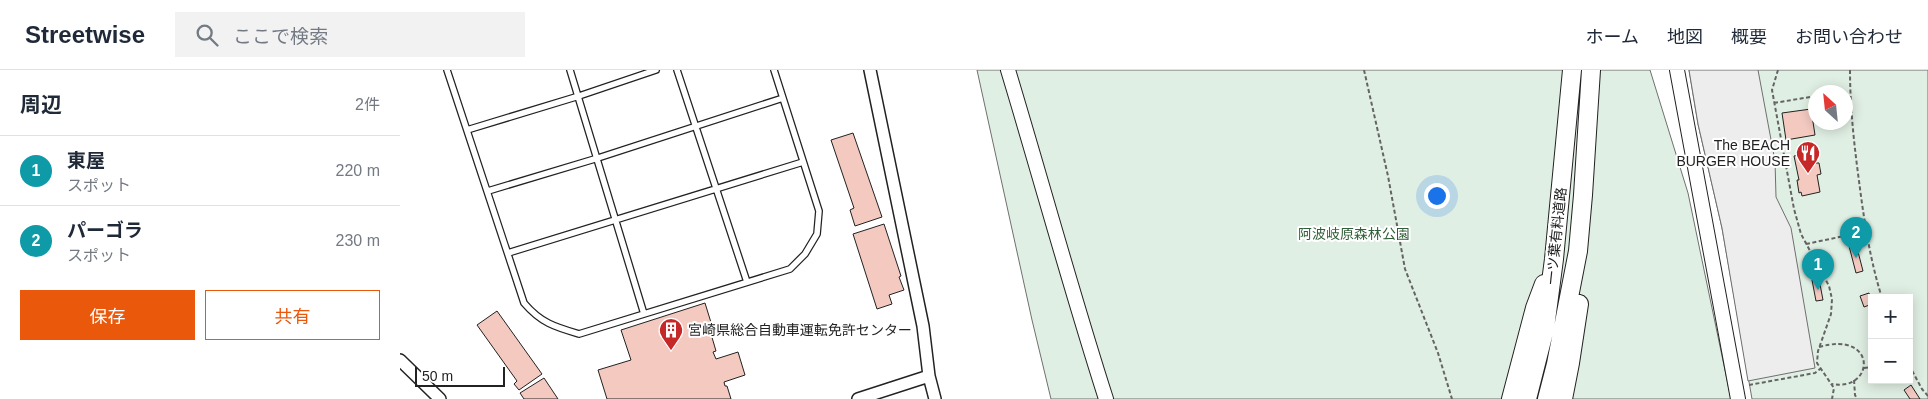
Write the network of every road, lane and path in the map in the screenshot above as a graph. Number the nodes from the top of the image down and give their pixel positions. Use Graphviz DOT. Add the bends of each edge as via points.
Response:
graph roads {
  1 [pos="447,70"];
  2 [pos="570,70"];
  3 [pos="656,70"];
  4 [pos="677,70"];
  5 [pos="774,70"];
  6 [pos="870,70"];
  7 [pos="1008,70"];
  8 [pos="1364,70"];
  9 [pos="1572,70"];
  10 [pos="1591,70"];
  11 [pos="1677,70"];
  12 [pos="1778,70"];
  13 [pos="1850,70"];
  14 [pos="578,96"];
  15 [pos="1808,97"];
  16 [pos="783,98"];
  17 [pos="1774,103"];
  18 [pos="695,127"];
  19 [pos="467,130"];
  20 [pos="598,158"];
  21 [pos="803,162"];
  22 [pos="717,189"];
  23 [pos="488,191"];
  24 [pos="616,221"];
  25 [pos="1849,235"];
  26 [pos="1806,244"];
  27 [pos="1578,251"];
  28 [pos="508,253"];
  29 [pos="1554,259"];
  30 [pos="747,282"];
  31 [pos="1881,294"];
  32 [pos="644,314"];
  33 [pos="1819,347"];
  34 [pos="400,360"];
  35 [pos="1864,368"];
  36 [pos="1868,368"];
  37 [pos="1820,370"];
  38 [pos="1913,372"];
  39 [pos="930,376"];
  40 [pos="1854,380"];
  41 [pos="1831,383"];
  42 [pos="1746,386"];
  43 [pos="1928,396"];
  44 [pos="440,399"];
  45 [pos="858,399"];
  46 [pos="935,399"];
  47 [pos="1106,399"];
  48 [pos="1452,399"];
  49 [pos="1511,399"];
  50 [pos="1527,399"];
  51 [pos="1547,399"];
  52 [pos="1563,399"];
  53 [pos="1738,399"];
  54 [pos="1832,399"];
  55 [pos="1857,399"];
  1 -- 19 [label="lane"];
  2 -- 14 [label="lane"];
  3 -- 14 [label="lane"];
  4 -- 18 [label="lane"];
  5 -- 16 [label="lane"];
  6 -- 39 [label="street" via="923,326"];
  7 -- 47 [label="street"];
  8 -- 48 [label="path" via="1405,270 1438,353"];
  9 -- 29 [label="main road, 一ツ葉有料道路"];
  10 -- 27 [label="main road, 一ツ葉有料道路"];
  11 -- 53 [label="street"];
  12 -- 17 [label="path" via="1772,90"];
  13 -- 31 [label="path" via="1864,222"];
  14 -- 19 [label="lane"];
  14 -- 20 [label="lane"];
  15 -- 17 [label="path"];
  16 -- 18 [label="lane"];
  16 -- 21 [label="lane"];
  17 -- 26 [label="path" via="1788,181"];
  18 -- 20 [label="lane"];
  18 -- 22 [label="lane"];
  19 -- 23 [label="lane"];
  20 -- 23 [label="lane"];
  20 -- 24 [label="lane"];
  21 -- 22 [label="lane"];
  21 -- 30 [label="lane" via="819,211 817,234 790,269"];
  22 -- 24 [label="lane"];
  22 -- 30 [label="lane"];
  23 -- 28 [label="lane"];
  24 -- 28 [label="lane"];
  24 -- 32 [label="lane"];
  25 -- 26 [label="path"];
  26 -- 33 [label="path" via="1830,286 1832,299 1831,314"];
  27 -- 51 [label="main road, 一ツ葉有料道路"];
  27 -- 52 [label="main road" via="1582,282"];
  28 -- 32 [label="lane" via="524,303 535,316 558,328 580,334"];
  29 -- 49 [label="main road" via="1535,308"];
  29 -- 50 [label="main road, 一ツ葉有料道路" via="1545,328"];
  30 -- 32 [label="lane"];
  33 -- 35 [label="path" via="1842,343 1856,348 1862,356"];
  33 -- 37 [label="path" via="1817,363"];
  34 -- 44 [label="street"];
  35 -- 36 [label="path"];
  35 -- 40 [label="path"];
  37 -- 41 [label="path"];
  37 -- 42 [label="path"];
  38 -- 43 [label="path"];
  39 -- 45 [label="street"];
  39 -- 46 [label="street"];
  40 -- 41 [label="path"];
  40 -- 55 [label="path"];
  41 -- 54 [label="path" via="1834,388"];
}
